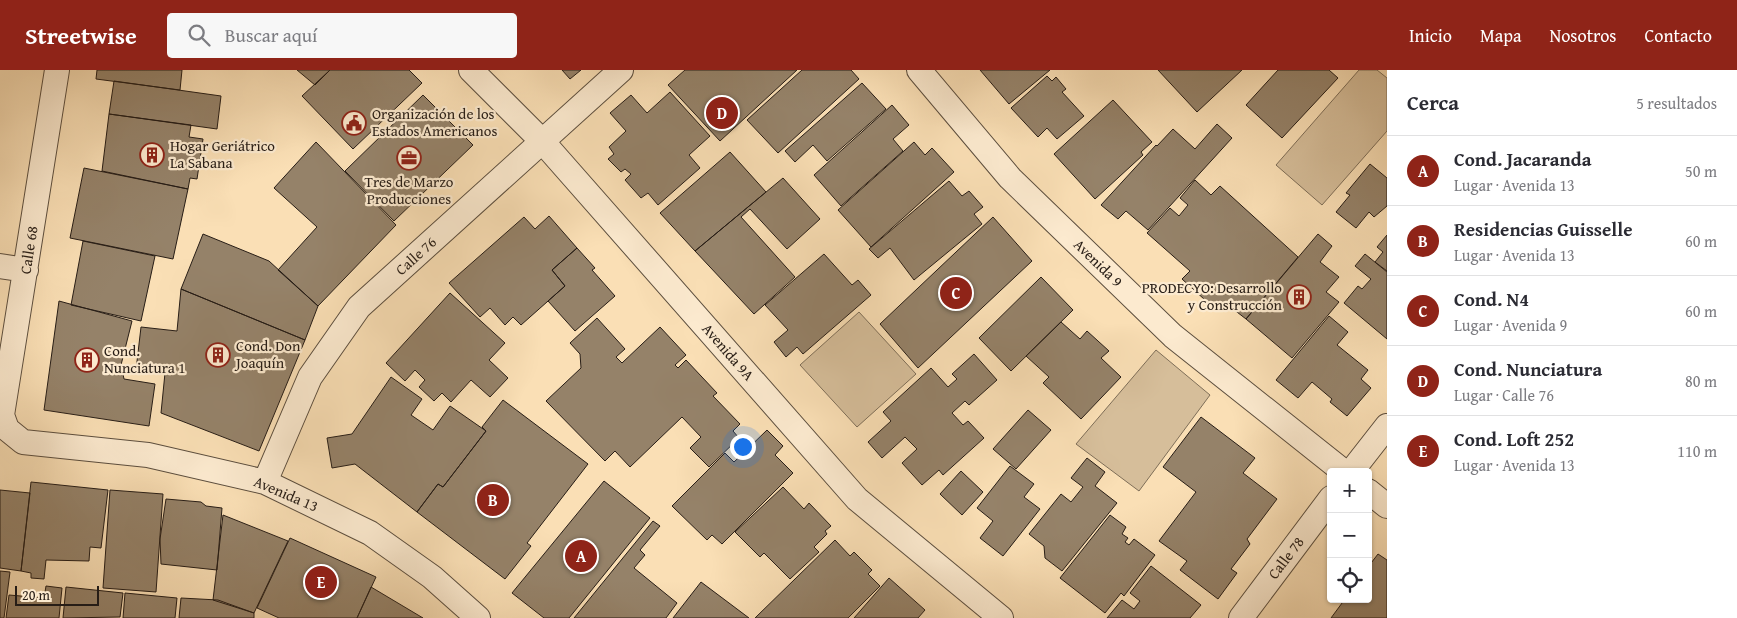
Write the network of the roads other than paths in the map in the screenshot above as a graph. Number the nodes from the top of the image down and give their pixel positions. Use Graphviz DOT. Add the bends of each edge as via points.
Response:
graph roads {
  1 [pos="57,70"];
  2 [pos="471,70"];
  3 [pos="621,70"];
  4 [pos="919,70"];
  5 [pos="542,141"];
  6 [pos="0,266"];
  7 [pos="26,270"];
  8 [pos="1387,426"];
  9 [pos="7,429"];
  10 [pos="1339,468"];
  11 [pos="1354,468"];
  12 [pos="265,482"];
  13 [pos="1372,494"];
  14 [pos="1327,503"];
  15 [pos="1387,506"];
  16 [pos="478,618"];
  17 [pos="1001,618"];
  18 [pos="1241,618"];
  1 -- 7 [label="street, Calle 68"];
  2 -- 5 [label="street, Avenida 9A"];
  3 -- 5 [label="street, Calle 76"];
  4 -- 10 [label="street, Avenida 9" via="1010,178 1173,336"];
  5 -- 12 [label="street, Calle 76" via="359,307 310,377"];
  5 -- 17 [label="street, Avenida 9A" via="857,499"];
  6 -- 7 [label="street"];
  7 -- 9 [label="street, Calle 68" via="2,415"];
  8 -- 11 [label="street"];
  9 -- 12 [label="street, Avenida 13" via="23,442 148,455"];
  12 -- 16 [label="street, Avenida 13" via="370,533 432,577"];
  13 -- 15 [label="street"];
  14 -- 18 [label="street, Calle 78"];
}
